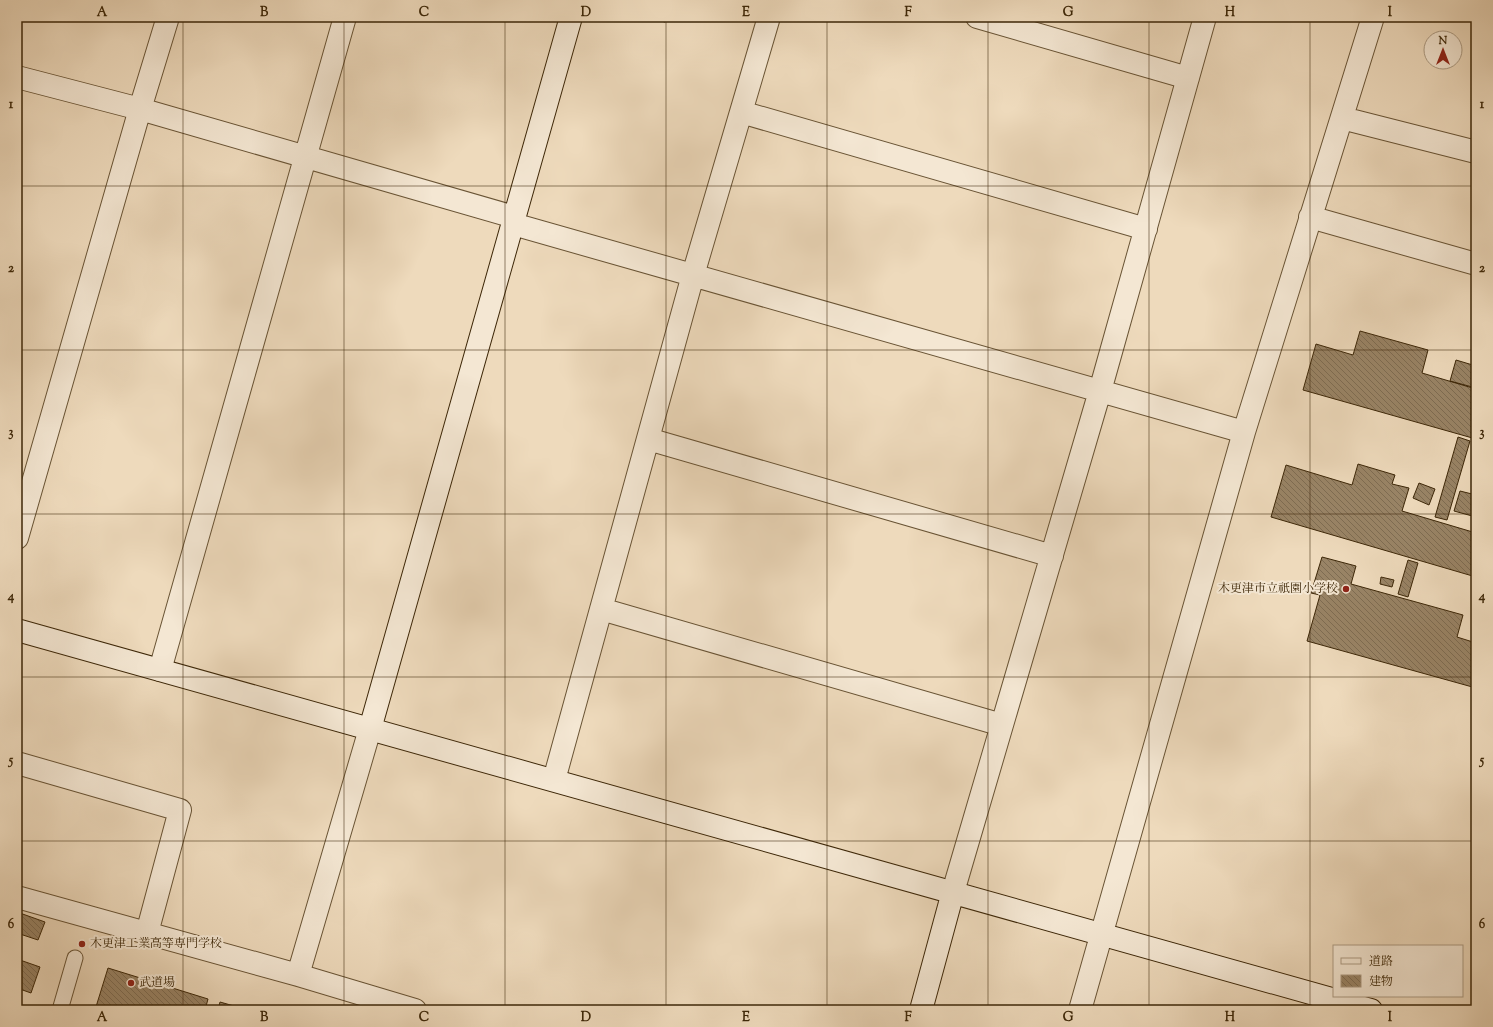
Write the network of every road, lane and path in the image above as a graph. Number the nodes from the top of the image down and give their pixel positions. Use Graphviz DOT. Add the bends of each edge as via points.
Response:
graph roads {
  1 [pos="168,17"];
  2 [pos="345,17"];
  3 [pos="571,17"];
  4 [pos="768,17"];
  5 [pos="978,17"];
  6 [pos="1206,17"];
  7 [pos="1373,17"];
  8 [pos="17,77"];
  9 [pos="1188,78"];
  10 [pos="140,109"];
  11 [pos="741,112"];
  12 [pos="1342,118"];
  13 [pos="1476,152"];
  14 [pos="306,157"];
  15 [pos="1310,217"];
  16 [pos="514,221"];
  17 [pos="1146,229"];
  18 [pos="1476,264"];
  19 [pos="693,275"];
  20 [pos="1100,391"];
  21 [pos="1244,432"];
  22 [pos="648,439"];
  23 [pos="17,538"];
  24 [pos="1052,556"];
  25 [pos="601,609"];
  26 [pos="17,630"];
  27 [pos="160,670"];
  28 [pos="1002,725"];
  29 [pos="370,729"];
  30 [pos="17,763"];
  31 [pos="554,780"];
  32 [pos="953,892"];
  33 [pos="17,898"];
  34 [pos="147,933"];
  35 [pos="1103,934"];
  36 [pos="75,958"];
  37 [pos="298,975"];
  38 [pos="60,1010"];
  39 [pos="415,1010"];
  40 [pos="921,1010"];
  41 [pos="1080,1010"];
  42 [pos="1371,1010"];
  1 -- 10 [label="street"];
  2 -- 14 [label="street"];
  3 -- 16 [label="street"];
  4 -- 11 [label="street"];
  5 -- 9 [label="street"];
  6 -- 9 [label="street"];
  7 -- 12 [label="street"];
  8 -- 10 [label="street"];
  9 -- 17 [label="street"];
  10 -- 14 [label="street"];
  10 -- 23 [label="street"];
  11 -- 17 [label="street"];
  11 -- 19 [label="street"];
  12 -- 13 [label="street"];
  12 -- 15 [label="street"];
  14 -- 16 [label="street"];
  14 -- 27 [label="street"];
  15 -- 18 [label="street"];
  15 -- 21 [label="street"];
  16 -- 19 [label="street"];
  16 -- 29 [label="street"];
  17 -- 20 [label="street"];
  19 -- 20 [label="street"];
  19 -- 22 [label="street"];
  20 -- 21 [label="street"];
  20 -- 24 [label="street"];
  21 -- 35 [label="street"];
  22 -- 24 [label="street"];
  22 -- 25 [label="street"];
  24 -- 28 [label="street"];
  25 -- 28 [label="street"];
  25 -- 31 [label="street"];
  26 -- 27 [label="street"];
  27 -- 29 [label="street"];
  28 -- 32 [label="street"];
  29 -- 31 [label="street"];
  29 -- 37 [label="street"];
  30 -- 34 [label="street" via="180,810"];
  31 -- 32 [label="street"];
  32 -- 35 [label="street"];
  32 -- 40 [label="street"];
  33 -- 34 [label="street"];
  34 -- 37 [label="street"];
  35 -- 41 [label="street"];
  35 -- 42 [label="street"];
  36 -- 38 [label="lane"];
  37 -- 39 [label="street"];
}
